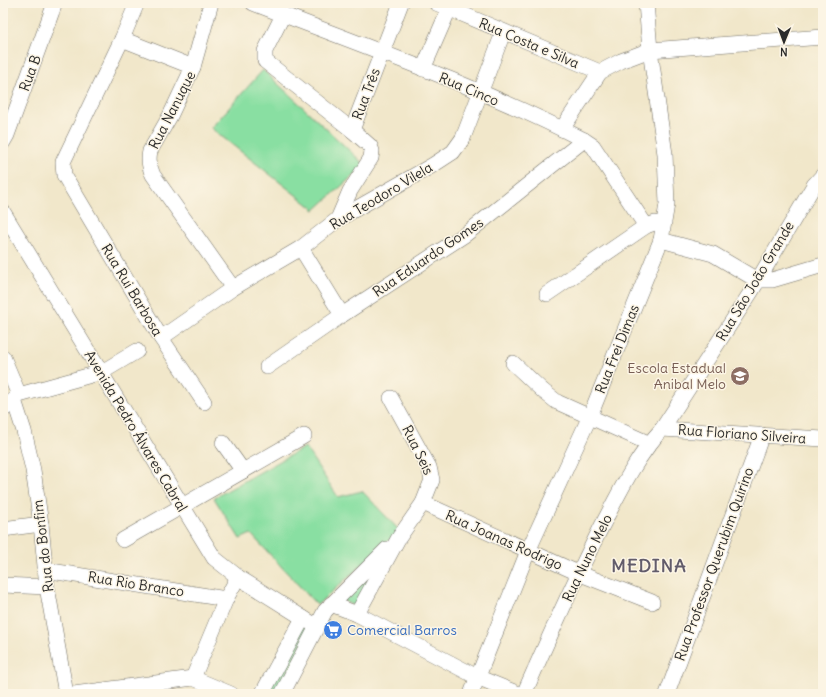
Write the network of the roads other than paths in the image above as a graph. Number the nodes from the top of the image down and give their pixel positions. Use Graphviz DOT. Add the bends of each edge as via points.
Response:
graph roads {
  1 [pos="55,3"];
  2 [pos="137,3"];
  3 [pos="211,3"];
  4 [pos="253,3"];
  5 [pos="402,3"];
  6 [pos="646,3"];
  7 [pos="442,6"];
  8 [pos="283,14"];
  9 [pos="503,33"];
  10 [pos="823,37"];
  11 [pos="122,39"];
  12 [pos="650,50"];
  13 [pos="382,52"];
  14 [pos="193,67"];
  15 [pos="423,69"];
  16 [pos="600,72"];
  17 [pos="480,93"];
  18 [pos="562,129"];
  19 [pos="352,130"];
  20 [pos="584,140"];
  21 [pos="3,142"];
  22 [pos="823,175"];
  23 [pos="3,212"];
  24 [pos="338,219"];
  25 [pos="666,219"];
  26 [pos="646,226"];
  27 [pos="661,240"];
  28 [pos="301,248"];
  29 [pos="823,265"];
  30 [pos="757,280"];
  31 [pos="233,288"];
  32 [pos="548,294"];
  33 [pos="342,315"];
  34 [pos="161,338"];
  35 [pos="137,351"];
  36 [pos="3,356"];
  37 [pos="513,363"];
  38 [pos="267,367"];
  39 [pos="102,372"];
  40 [pos="391,398"];
  41 [pos="204,402"];
  42 [pos="9,404"];
  43 [pos="590,416"];
  44 [pos="662,429"];
  45 [pos="762,435"];
  46 [pos="304,436"];
  47 [pos="823,439"];
  48 [pos="223,443"];
  49 [pos="648,443"];
  50 [pos="243,471"];
  51 [pos="423,503"];
  52 [pos="181,507"];
  53 [pos="41,524"];
  54 [pos="3,529"];
  55 [pos="398,539"];
  56 [pos="123,540"];
  57 [pos="528,551"];
  58 [pos="45,570"];
  59 [pos="578,572"];
  60 [pos="238,578"];
  61 [pos="3,585"];
  62 [pos="47,586"];
  63 [pos="226,599"];
  64 [pos="652,602"];
  65 [pos="331,604"];
  66 [pos="357,614"];
  67 [pos="303,618"];
  68 [pos="316,626"];
  69 [pos="477,677"];
  70 [pos="193,678"];
  71 [pos="66,694"];
  72 [pos="74,694"];
  73 [pos="231,694"];
  74 [pos="262,694"];
  75 [pos="282,694"];
  76 [pos="471,694"];
  77 [pos="519,694"];
  78 [pos="524,694"];
  79 [pos="667,694"];
  1 -- 21 [label="street, Rua B"];
  2 -- 11 [label="street"];
  3 -- 14 [label="street, Rua Nanuque"];
  4 -- 8 [label="street, Rua Cinco"];
  5 -- 13 [label="street, Rua Três"];
  6 -- 12 [label="street, Rua Frei Dimas"];
  7 -- 9 [label="street, Rua Costa e Silva"];
  7 -- 15 [label="street"];
  8 -- 13 [label="street, Rua Cinco"];
  8 -- 19 [label="street" via="265,51 265,61"];
  9 -- 16 [label="street, Rua Costa e Silva"];
  9 -- 17 [label="street, Rua Teodoro Vilela"];
  10 -- 12 [label="street"];
  11 -- 14 [label="street"];
  11 -- 34 [label="street, Rua Rui Barbosa" via="63,162 64,175"];
  12 -- 16 [label="street"];
  12 -- 25 [label="street, Rua Frei Dimas" via="665,154"];
  13 -- 15 [label="street, Rua Cinco"];
  13 -- 19 [label="street, Rua Três"];
  14 -- 31 [label="street, Rua Nanuque" via="150,151 150,168"];
  15 -- 17 [label="street, Rua Cinco"];
  16 -- 18 [label="street"];
  17 -- 18 [label="street, Rua Cinco"];
  17 -- 24 [label="street, Rua Teodoro Vilela" via="463,138 453,152"];
  18 -- 20 [label="street, Rua Cinco"];
  19 -- 24 [label="street, Rua Três" via="370,146 372,152"];
  20 -- 26 [label="street, Rua Cinco" via="593,146"];
  20 -- 33 [label="street, Rua Eduardo Gomes" via="466,234"];
  22 -- 30 [label="street, Rua São João Grande" via="814,185"];
  23 -- 39 [label="street, Avenida Pedro Álvares Cabral"];
  24 -- 28 [label="street, Rua Teodoro Vilela"];
  25 -- 26 [label="street"];
  25 -- 27 [label="street, Rua Frei Dimas"];
  26 -- 32 [label="street"];
  27 -- 30 [label="street" via="713,254"];
  27 -- 43 [label="street, Rua Frei Dimas"];
  28 -- 31 [label="street, Rua Teodoro Vilela"];
  28 -- 33 [label="street"];
  29 -- 30 [label="street" via="772,280"];
  30 -- 44 [label="street, Rua São João Grande"];
  31 -- 34 [label="street, Rua Teodoro Vilela"];
  33 -- 38 [label="street, Rua Eduardo Gomes"];
  34 -- 41 [label="street, Rua Rui Barbosa"];
  35 -- 39 [label="street"];
  36 -- 42 [label="street, Rua do Bonfim"];
  37 -- 43 [label="street" via="557,402"];
  39 -- 42 [label="street"];
  39 -- 52 [label="street, Avenida Pedro Álvares Cabral"];
  40 -- 51 [label="street, Rua Seis" via="431,473 432,480"];
  42 -- 53 [label="street, Rua do Bonfim" via="24,431"];
  43 -- 49 [label="street"];
  43 -- 57 [label="street, Rua Frei Dimas"];
  44 -- 45 [label="street, Rua Floriano Silveira"];
  44 -- 49 [label="street, Rua Nuno Melo"];
  45 -- 47 [label="street, Rua Floriano Silveira"];
  45 -- 79 [label="street, Rua Professor Querubim Quirino"];
  46 -- 50 [label="street"];
  48 -- 50 [label="street"];
  49 -- 59 [label="street, Rua Nuno Melo"];
  50 -- 52 [label="street"];
  51 -- 55 [label="street, Rua Seis"];
  51 -- 57 [label="street, Rua Joanas Rodrigo"];
  52 -- 56 [label="street"];
  52 -- 60 [label="street, Avenida Pedro Álvares Cabral" via="214,558"];
  53 -- 54 [label="street"];
  53 -- 58 [label="street, Rua do Bonfim"];
  55 -- 65 [label="street"];
  55 -- 66 [label="street"];
  57 -- 59 [label="street, Rua Joanas Rodrigo"];
  57 -- 69 [label="street, Rua Frei Dimas"];
  58 -- 62 [label="street, Rua do Bonfim"];
  58 -- 63 [label="street, Rua Rio Branco"];
  59 -- 64 [label="street, Rua Joanas Rodrigo"];
  59 -- 78 [label="street, Rua Nuno Melo"];
  60 -- 63 [label="street"];
  60 -- 67 [label="street, Avenida Pedro Álvares Cabral"];
  61 -- 62 [label="street"];
  62 -- 71 [label="street, Rua do Bonfim"];
  63 -- 70 [label="street"];
  65 -- 66 [label="street"];
  65 -- 68 [label="street"];
  66 -- 69 [label="street"];
  67 -- 68 [label="street, Avenida Pedro Álvares Cabral"];
  67 -- 74 [label="street"];
  68 -- 75 [label="street"];
  69 -- 76 [label="street, Rua Frei Dimas"];
  69 -- 77 [label="street"];
  70 -- 72 [label="street"];
  70 -- 73 [label="street"];
}
